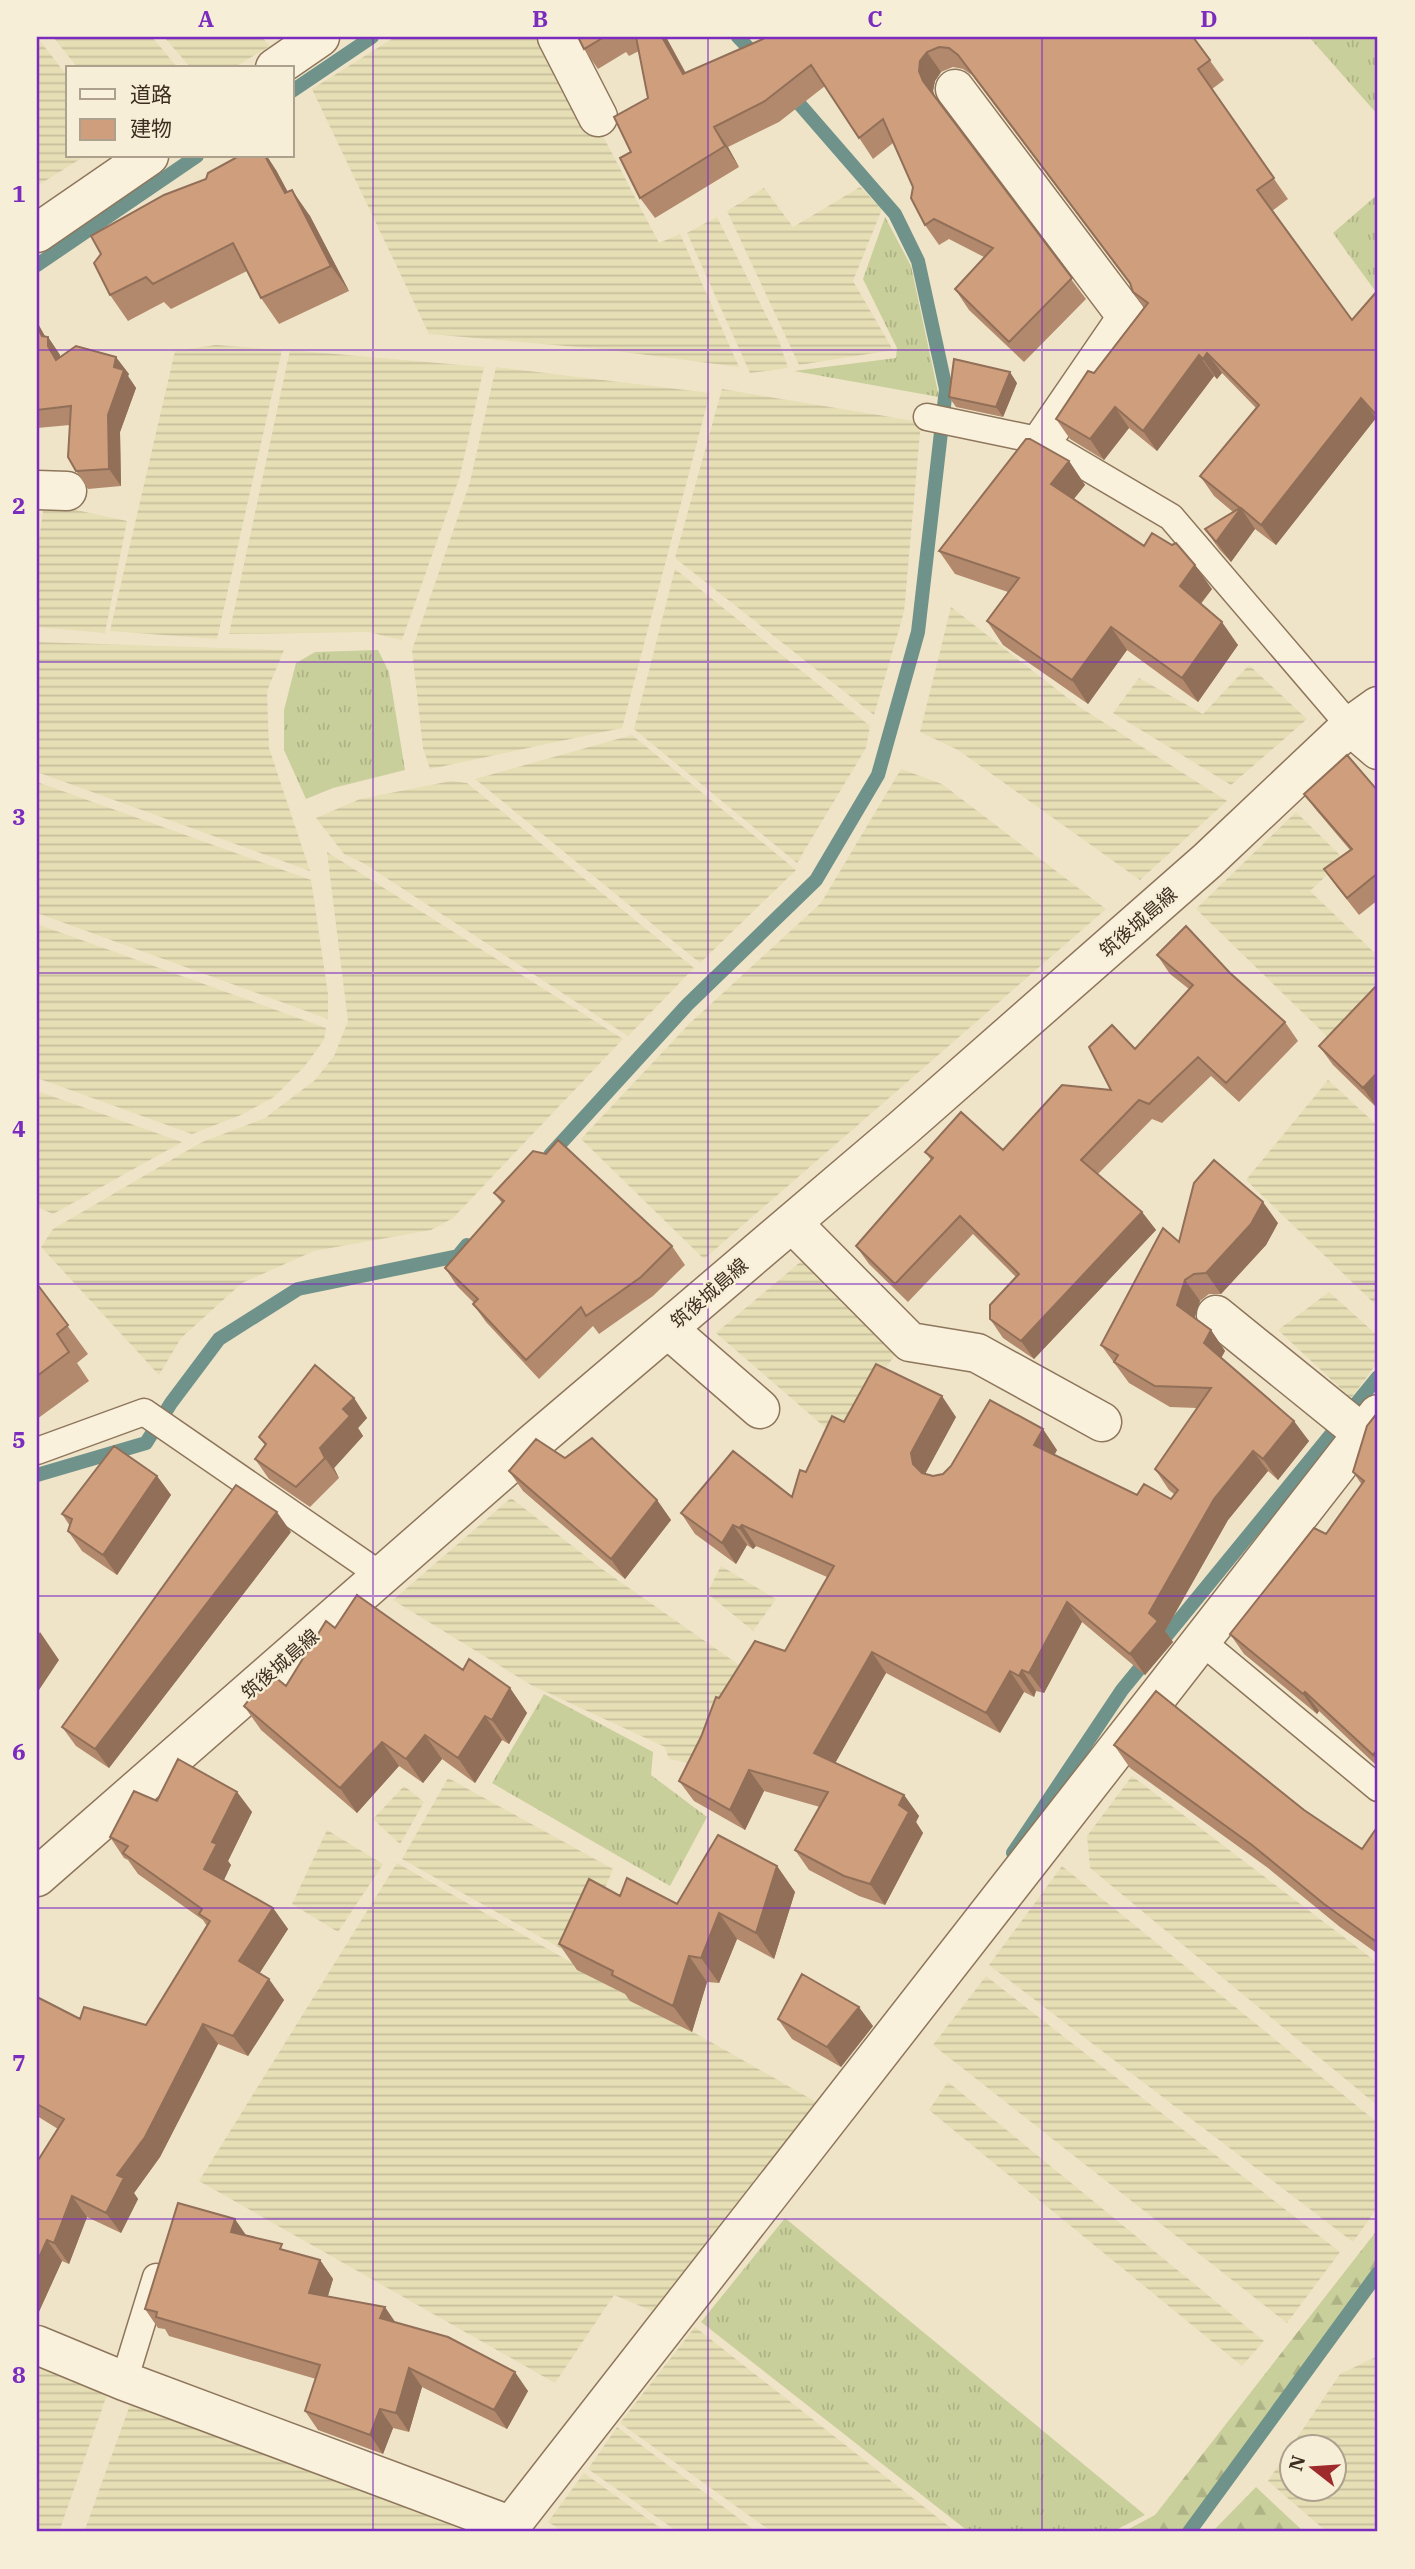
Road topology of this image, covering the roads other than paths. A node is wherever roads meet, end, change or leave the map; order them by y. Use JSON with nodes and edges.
{"nodes":[{"id":1,"x":320,"y":37,"type":"edge"},
{"id":2,"x":558,"y":37,"type":"edge"},
{"id":3,"x":278,"y":66,"type":"edge"},
{"id":4,"x":955,"y":89,"type":"dead end"},
{"id":5,"x":598,"y":117,"type":"dead end"},
{"id":6,"x":146,"y":158,"type":"edge"},
{"id":7,"x":37,"y":233,"type":"edge"},
{"id":8,"x":927,"y":417,"type":"dead end"},
{"id":9,"x":1042,"y":441,"type":"junction"},
{"id":10,"x":1364,"y":716,"type":"edge"},
{"id":11,"x":1378,"y":750,"type":"edge"},
{"id":12,"x":792,"y":1223,"type":"junction"},
{"id":13,"x":1216,"y":1315,"type":"dead end"},
{"id":14,"x":668,"y":1329,"type":"junction"},
{"id":15,"x":1009,"y":1371,"type":"junction"},
{"id":16,"x":988,"y":1405,"type":"edge"},
{"id":17,"x":760,"y":1409,"type":"dead end"},
{"id":18,"x":1102,"y":1422,"type":"dead end"},
{"id":19,"x":1370,"y":1424,"type":"edge"},
{"id":20,"x":37,"y":1451,"type":"edge"},
{"id":21,"x":382,"y":1576,"type":"junction"},
{"id":22,"x":1201,"y":1641,"type":"junction"},
{"id":23,"x":1378,"y":1788,"type":"edge"},
{"id":24,"x":37,"y":1877,"type":"edge"},
{"id":25,"x":162,"y":2259,"type":"edge"},
{"id":26,"x":37,"y":2345,"type":"edge"},
{"id":27,"x":124,"y":2381,"type":"junction"},
{"id":28,"x":509,"y":2529,"type":"edge"}],
"edges":[{"from":1,"to":3,"type":"street"},
{"from":2,"to":5,"type":"street"},
{"from":4,"to":9,"type":"street"},
{"from":6,"to":7,"type":"street"},
{"from":8,"to":9,"type":"lane"},
{"from":9,"to":10,"type":"lane"},
{"from":10,"to":11,"type":"street"},
{"from":10,"to":12,"type":"street","name":"筑後城島線"},
{"from":12,"to":14,"type":"street","name":"筑後城島線"},
{"from":12,"to":15,"type":"street"},
{"from":13,"to":19,"type":"street"},
{"from":14,"to":17,"type":"street"},
{"from":14,"to":21,"type":"street","name":"筑後城島線"},
{"from":15,"to":16,"type":"street"},
{"from":15,"to":18,"type":"street"},
{"from":19,"to":22,"type":"street"},
{"from":20,"to":21,"type":"lane"},
{"from":21,"to":24,"type":"street","name":"筑後城島線"},
{"from":22,"to":23,"type":"lane"},
{"from":22,"to":28,"type":"street"},
{"from":25,"to":27,"type":"lane"},
{"from":26,"to":27,"type":"street"},
{"from":27,"to":28,"type":"street"}]}
